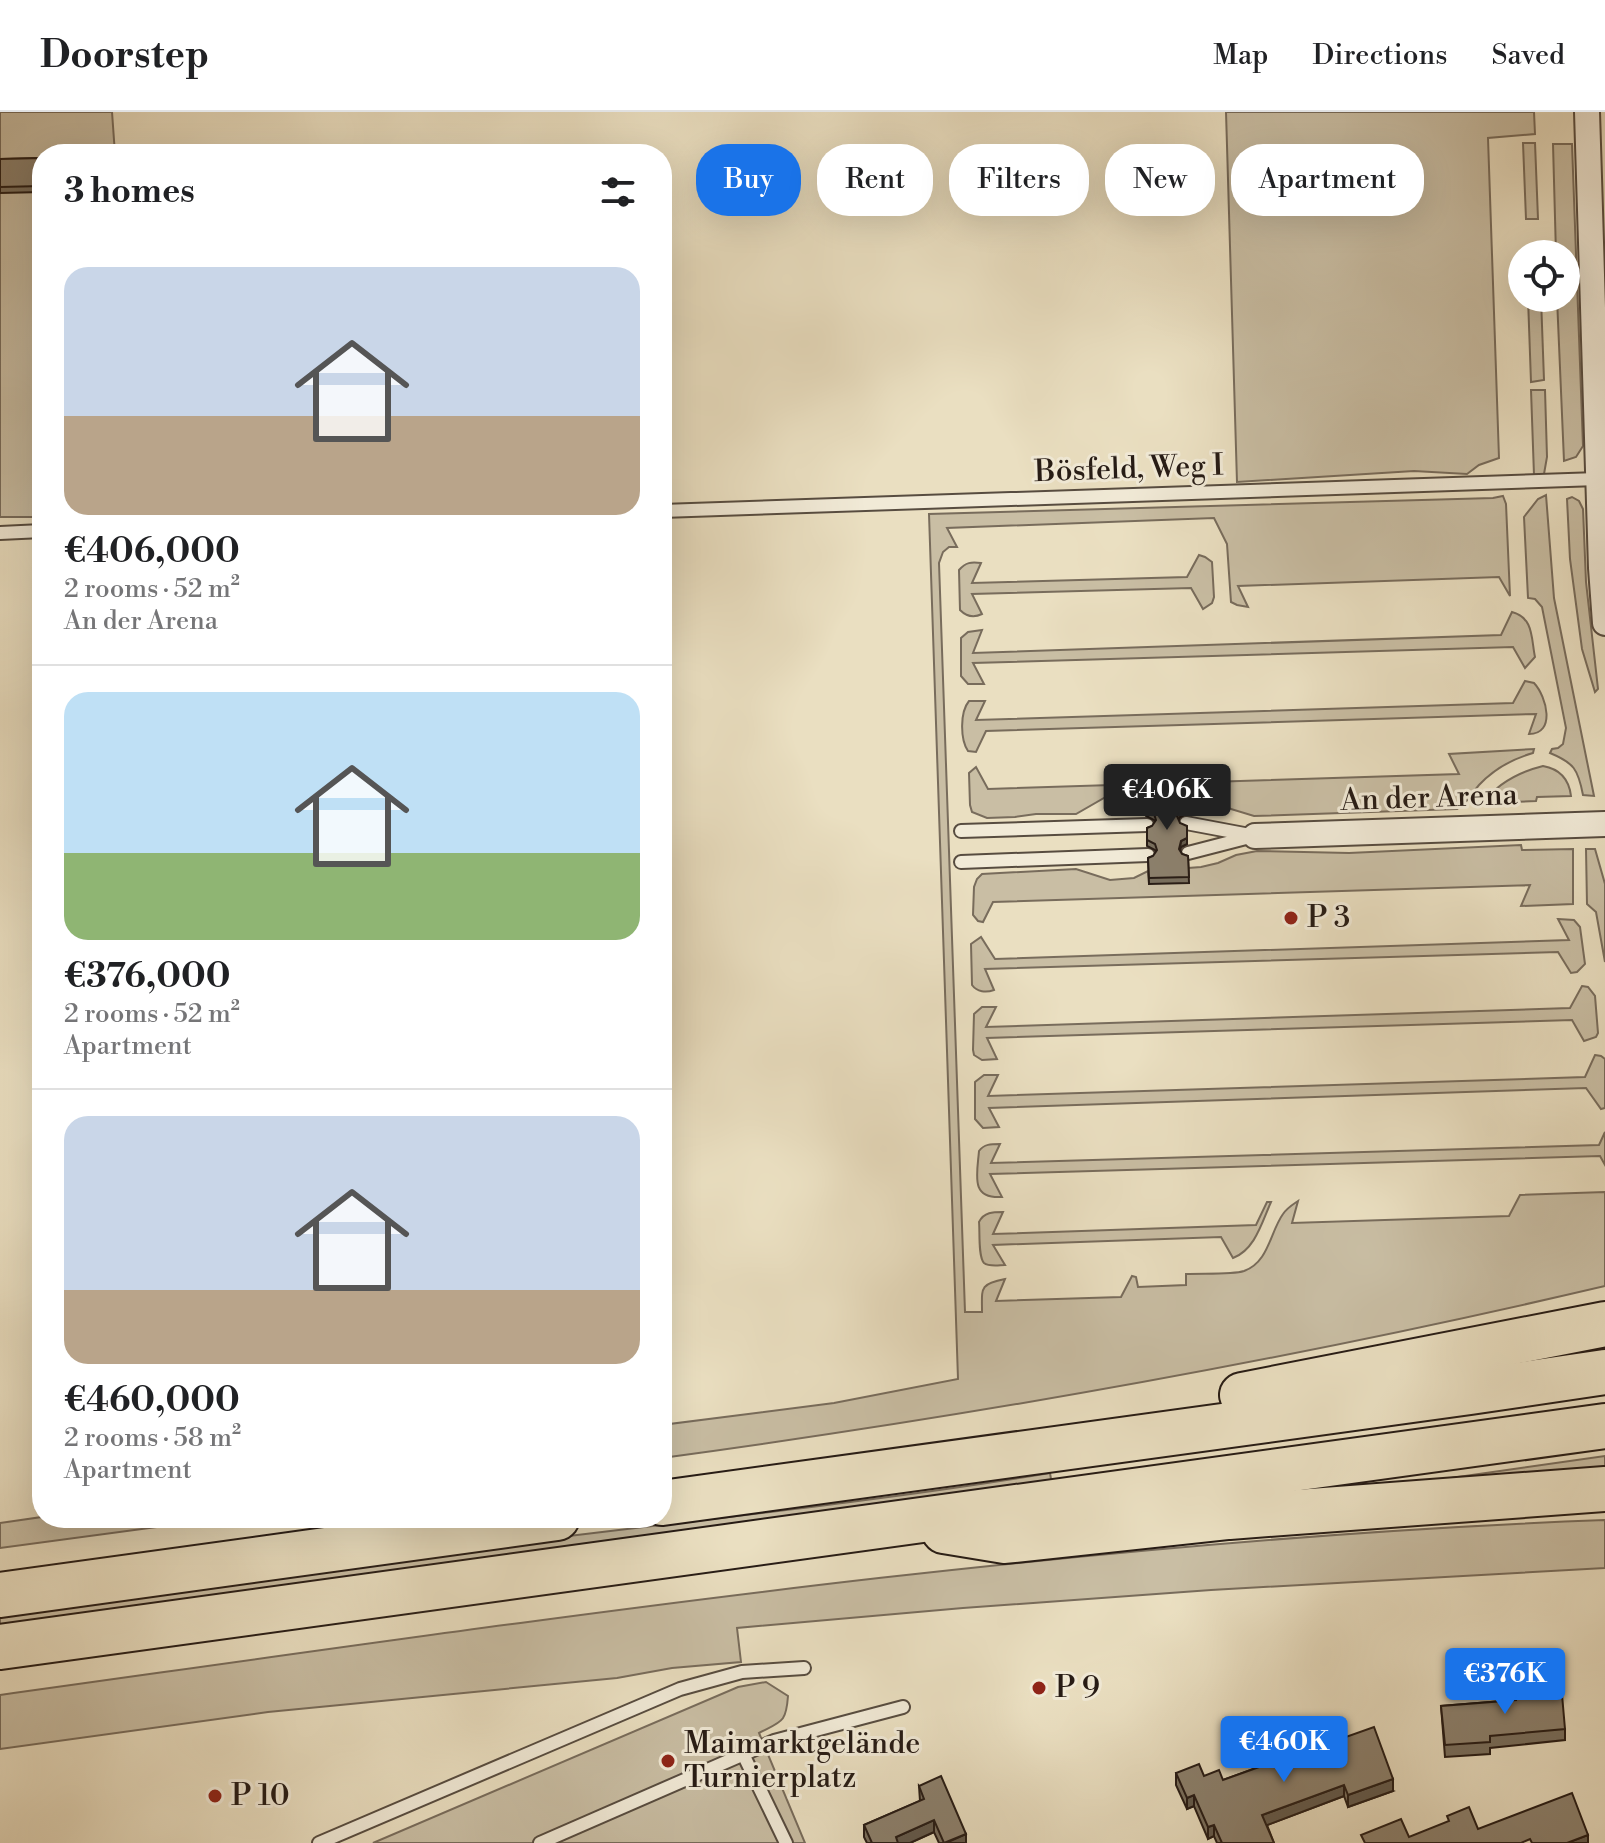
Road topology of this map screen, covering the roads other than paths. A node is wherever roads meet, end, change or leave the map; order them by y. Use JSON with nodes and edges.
{"nodes":[{"id":1,"x":1587,"y":112,"type":"edge"},
{"id":2,"x":1598,"y":479,"type":"junction"},
{"id":3,"x":672,"y":511,"type":"edge"},
{"id":4,"x":32,"y":531,"type":"edge"},
{"id":5,"x":0,"y":533,"type":"edge"},
{"id":6,"x":1605,"y":623,"type":"edge"},
{"id":7,"x":1186,"y":823,"type":"edge"},
{"id":8,"x":1605,"y":824,"type":"edge"},
{"id":9,"x":1147,"y":825,"type":"edge"},
{"id":10,"x":961,"y":831,"type":"dead end"},
{"id":11,"x":1255,"y":836,"type":"junction"},
{"id":12,"x":1188,"y":853,"type":"edge"},
{"id":13,"x":1148,"y":855,"type":"edge"},
{"id":14,"x":961,"y":862,"type":"dead end"},
{"id":15,"x":1605,"y":1307,"type":"edge"},
{"id":16,"x":1605,"y":1324,"type":"edge"},
{"id":17,"x":1468,"y":1351,"type":"junction"},
{"id":18,"x":1605,"y":1372,"type":"edge"},
{"id":19,"x":1605,"y":1426,"type":"edge"},
{"id":20,"x":1064,"y":1448,"type":"junction"},
{"id":21,"x":1605,"y":1489,"type":"edge"},
{"id":22,"x":672,"y":1502,"type":"edge"},
{"id":23,"x":898,"y":1524,"type":"junction"},
{"id":24,"x":485,"y":1528,"type":"edge"},
{"id":25,"x":0,"y":1595,"type":"edge"},
{"id":26,"x":0,"y":1647,"type":"edge"},
{"id":27,"x":804,"y":1668,"type":"dead end"},
{"id":28,"x":903,"y":1707,"type":"dead end"},
{"id":29,"x":743,"y":1754,"type":"junction"},
{"id":30,"x":319,"y":1843,"type":"edge"},
{"id":31,"x":540,"y":1843,"type":"edge"},
{"id":32,"x":786,"y":1843,"type":"edge"}],
"edges":[{"from":1,"to":2,"type":"street"},
{"from":2,"to":3,"type":"lane","name":"Bösfeld, Weg I"},
{"from":2,"to":6,"type":"street"},
{"from":4,"to":5,"type":"lane"},
{"from":7,"to":11,"type":"lane","name":"An der Arena"},
{"from":8,"to":11,"type":"street","name":"An der Arena"},
{"from":9,"to":10,"type":"lane"},
{"from":11,"to":12,"type":"lane","name":"An der Arena"},
{"from":13,"to":14,"type":"lane"},
{"from":15,"to":17,"type":"highway"},
{"from":16,"to":17,"type":"highway"},
{"from":17,"to":20,"type":"highway"},
{"from":18,"to":20,"type":"highway"},
{"from":19,"to":23,"type":"highway"},
{"from":20,"to":22,"type":"highway"},
{"from":21,"to":23,"type":"highway"},
{"from":23,"to":26,"type":"highway"},
{"from":24,"to":25,"type":"highway"},
{"from":27,"to":30,"type":"lane"},
{"from":28,"to":29,"type":"lane"},
{"from":29,"to":31,"type":"lane"},
{"from":29,"to":32,"type":"lane"}]}
